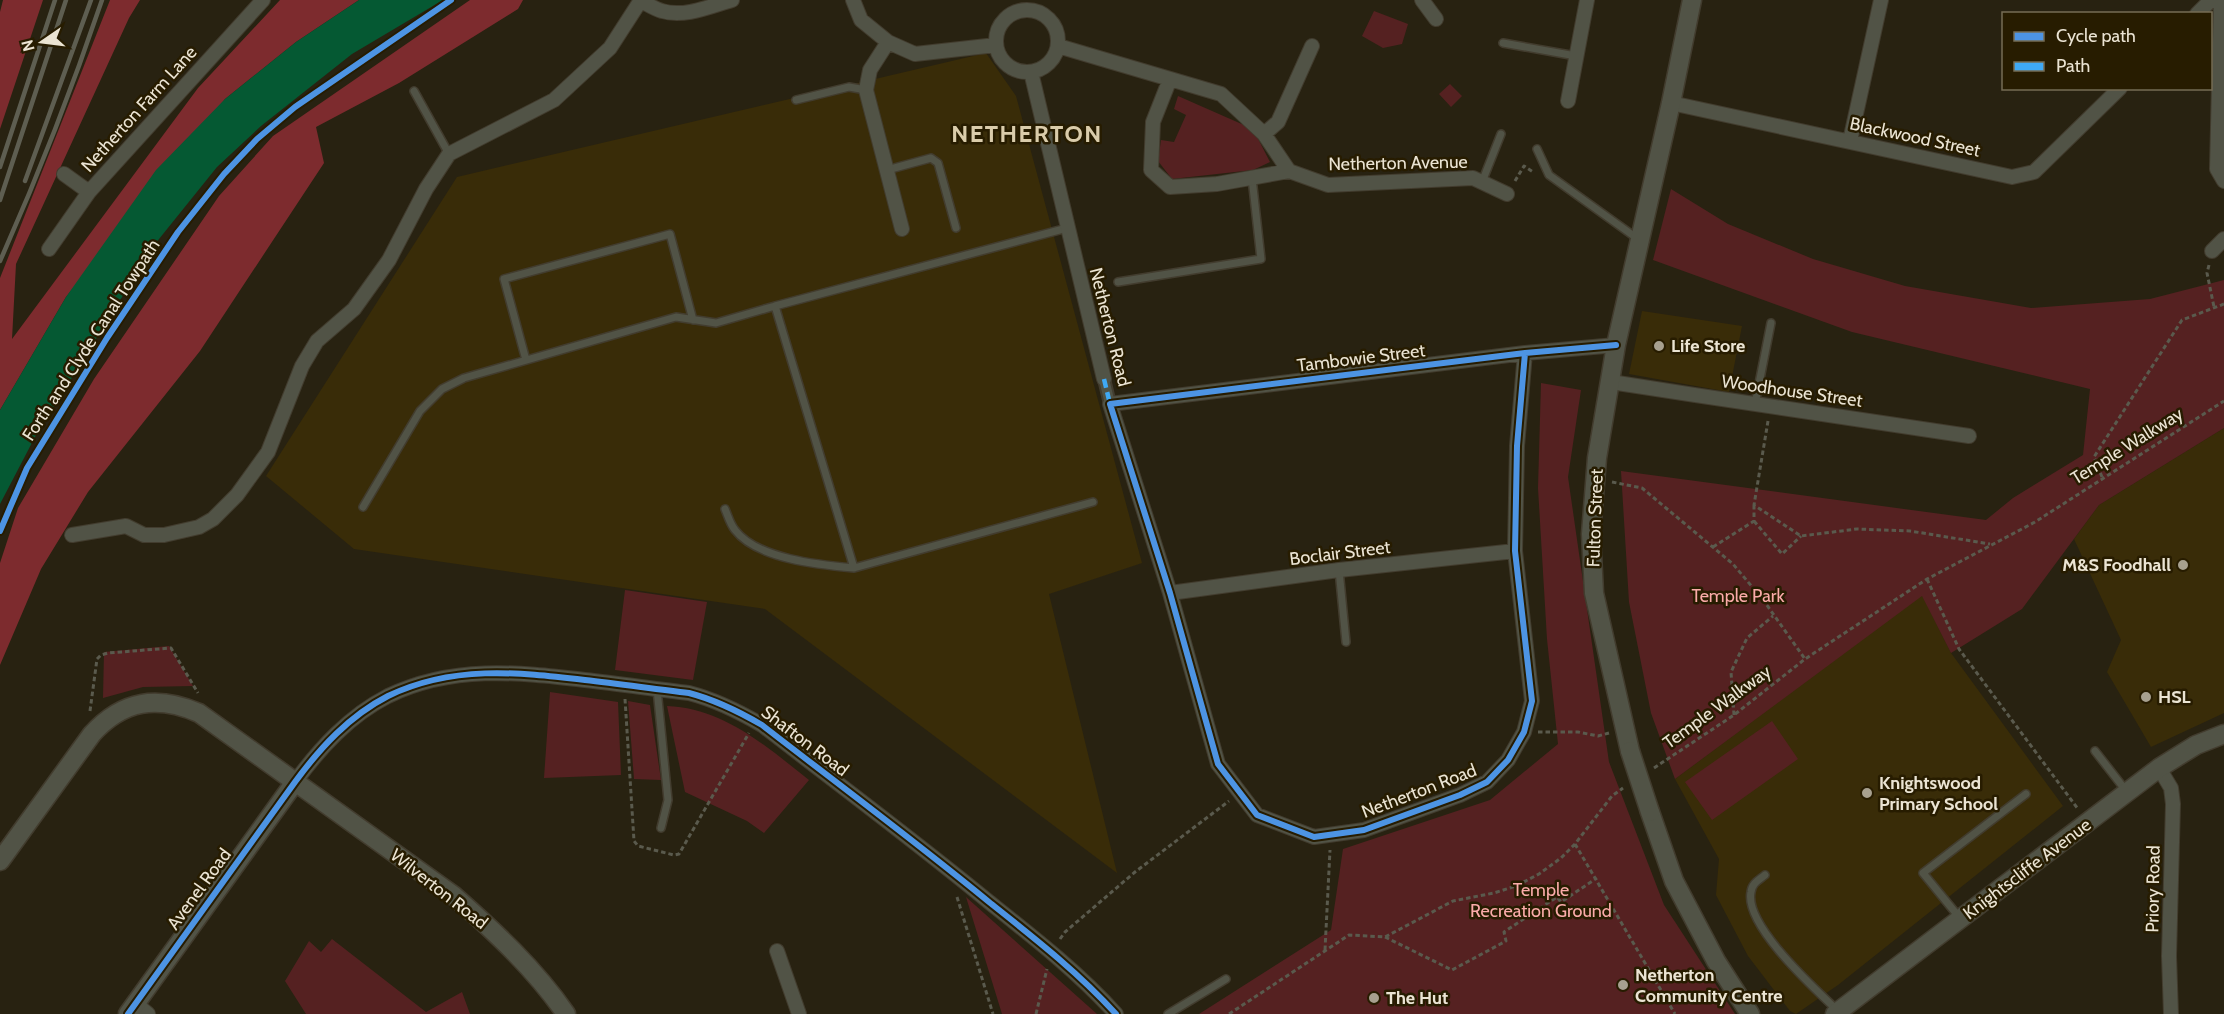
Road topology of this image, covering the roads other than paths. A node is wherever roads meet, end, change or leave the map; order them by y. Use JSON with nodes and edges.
{"nodes":[{"id":1,"x":263,"y":0,"type":"edge"},
{"id":2,"x":641,"y":0,"type":"edge"},
{"id":3,"x":732,"y":0,"type":"edge"},
{"id":4,"x":853,"y":0,"type":"edge"},
{"id":5,"x":1422,"y":0,"type":"edge"},
{"id":6,"x":1587,"y":0,"type":"edge"},
{"id":7,"x":1692,"y":0,"type":"edge"},
{"id":8,"x":1881,"y":0,"type":"edge"},
{"id":9,"x":2211,"y":0,"type":"edge"},
{"id":10,"x":2220,"y":0,"type":"edge"},
{"id":11,"x":708,"y":3,"type":"edge"},
{"id":12,"x":1032,"y":5,"type":"edge"},
{"id":13,"x":2199,"y":12,"type":"edge"},
{"id":14,"x":1436,"y":19,"type":"dead end"},
{"id":15,"x":888,"y":42,"type":"junction"},
{"id":16,"x":1503,"y":43,"type":"dead end"},
{"id":17,"x":996,"y":45,"type":"junction"},
{"id":18,"x":1058,"y":46,"type":"junction"},
{"id":19,"x":1312,"y":46,"type":"dead end"},
{"id":20,"x":1576,"y":56,"type":"junction"},
{"id":21,"x":1031,"y":72,"type":"junction"},
{"id":22,"x":1170,"y":79,"type":"junction"},
{"id":23,"x":866,"y":90,"type":"junction"},
{"id":24,"x":2118,"y":90,"type":"edge"},
{"id":25,"x":414,"y":91,"type":"dead end"},
{"id":26,"x":796,"y":100,"type":"dead end"},
{"id":27,"x":1568,"y":101,"type":"dead end"},
{"id":28,"x":1671,"y":103,"type":"junction"},
{"id":29,"x":1263,"y":134,"type":"junction"},
{"id":30,"x":1501,"y":134,"type":"dead end"},
{"id":31,"x":1850,"y":141,"type":"junction"},
{"id":32,"x":1537,"y":149,"type":"dead end"},
{"id":33,"x":449,"y":154,"type":"junction"},
{"id":34,"x":887,"y":170,"type":"junction"},
{"id":35,"x":1289,"y":171,"type":"junction"},
{"id":36,"x":64,"y":174,"type":"dead end"},
{"id":37,"x":1252,"y":178,"type":"junction"},
{"id":38,"x":2224,"y":181,"type":"edge"},
{"id":39,"x":1482,"y":182,"type":"junction"},
{"id":40,"x":89,"y":192,"type":"junction"},
{"id":41,"x":1507,"y":194,"type":"dead end"},
{"id":42,"x":956,"y":228,"type":"dead end"},
{"id":43,"x":1067,"y":228,"type":"junction"},
{"id":44,"x":902,"y":230,"type":"dead end"},
{"id":45,"x":2224,"y":239,"type":"edge"},
{"id":46,"x":1640,"y":240,"type":"junction"},
{"id":47,"x":50,"y":249,"type":"dead end"},
{"id":48,"x":2212,"y":251,"type":"road end"},
{"id":49,"x":1118,"y":282,"type":"dead end"},
{"id":50,"x":775,"y":306,"type":"junction"},
{"id":51,"x":693,"y":320,"type":"junction"},
{"id":52,"x":1771,"y":323,"type":"dead end"},
{"id":53,"x":1616,"y":345,"type":"junction"},
{"id":54,"x":1525,"y":353,"type":"junction"},
{"id":55,"x":526,"y":360,"type":"junction"},
{"id":56,"x":1104,"y":379,"type":"joint"},
{"id":57,"x":1611,"y":382,"type":"junction"},
{"id":58,"x":1110,"y":404,"type":"junction"},
{"id":59,"x":1755,"y":404,"type":"junction"},
{"id":60,"x":1969,"y":436,"type":"dead end"},
{"id":61,"x":1093,"y":502,"type":"dead end"},
{"id":62,"x":363,"y":507,"type":"dead end"},
{"id":63,"x":725,"y":509,"type":"dead end"},
{"id":64,"x":72,"y":535,"type":"dead end"},
{"id":65,"x":1515,"y":551,"type":"junction"},
{"id":66,"x":854,"y":568,"type":"junction"},
{"id":67,"x":1339,"y":570,"type":"junction"},
{"id":68,"x":1170,"y":593,"type":"junction"},
{"id":69,"x":1346,"y":642,"type":"dead end"},
{"id":70,"x":657,"y":689,"type":"junction"},
{"id":71,"x":2224,"y":734,"type":"edge"},
{"id":72,"x":2095,"y":751,"type":"dead end"},
{"id":73,"x":2159,"y":768,"type":"junction"},
{"id":74,"x":295,"y":782,"type":"junction"},
{"id":75,"x":2128,"y":792,"type":"junction"},
{"id":76,"x":2026,"y":794,"type":"dead end"},
{"id":77,"x":661,"y":828,"type":"dead end"},
{"id":78,"x":0,"y":861,"type":"edge"},
{"id":79,"x":1765,"y":875,"type":"dead end"},
{"id":80,"x":1961,"y":919,"type":"junction"},
{"id":81,"x":777,"y":951,"type":"dead end"},
{"id":82,"x":1226,"y":979,"type":"dead end"},
{"id":83,"x":137,"y":1011,"type":"edge"},
{"id":84,"x":2169,"y":1012,"type":"edge"},
{"id":85,"x":1837,"y":1013,"type":"edge"},
{"id":86,"x":566,"y":1014,"type":"edge"},
{"id":87,"x":799,"y":1014,"type":"edge"},
{"id":88,"x":1116,"y":1014,"type":"edge"},
{"id":89,"x":1168,"y":1014,"type":"edge"},
{"id":90,"x":1750,"y":1014,"type":"edge"}],
"edges":[{"from":1,"to":40,"type":"street","name":"Netherton Farm Lane"},
{"from":2,"to":11,"type":"street"},
{"from":2,"to":33,"type":"street"},
{"from":3,"to":11,"type":"street"},
{"from":4,"to":15,"type":"street"},
{"from":5,"to":14,"type":"street"},
{"from":6,"to":20,"type":"street"},
{"from":7,"to":28,"type":"street","name":"Fulton Street"},
{"from":8,"to":31,"type":"street"},
{"from":9,"to":13,"type":"street"},
{"from":10,"to":38,"type":"street"},
{"from":12,"to":17,"type":"street"},
{"from":12,"to":18,"type":"street"},
{"from":15,"to":17,"type":"street"},
{"from":15,"to":23,"type":"street"},
{"from":16,"to":20,"type":"lane"},
{"from":17,"to":21,"type":"street"},
{"from":18,"to":21,"type":"street"},
{"from":18,"to":22,"type":"street"},
{"from":19,"to":29,"type":"street"},
{"from":20,"to":27,"type":"street"},
{"from":21,"to":43,"type":"street","name":"Netherton Road"},
{"from":22,"to":29,"type":"street"},
{"from":22,"to":37,"type":"street"},
{"from":23,"to":26,"type":"lane"},
{"from":23,"to":34,"type":"street"},
{"from":24,"to":31,"type":"street","name":"Blackwood Street"},
{"from":25,"to":33,"type":"lane"},
{"from":28,"to":31,"type":"street","name":"Blackwood Street"},
{"from":28,"to":46,"type":"street","name":"Fulton Street"},
{"from":29,"to":35,"type":"street"},
{"from":30,"to":39,"type":"lane"},
{"from":32,"to":46,"type":"lane"},
{"from":33,"to":64,"type":"street"},
{"from":34,"to":42,"type":"lane"},
{"from":34,"to":44,"type":"street"},
{"from":35,"to":37,"type":"street"},
{"from":35,"to":39,"type":"street","name":"Netherton Avenue"},
{"from":36,"to":40,"type":"street"},
{"from":37,"to":49,"type":"lane"},
{"from":39,"to":41,"type":"street","name":"Netherton Avenue"},
{"from":40,"to":47,"type":"street","name":"Netherton Farm Lane"},
{"from":43,"to":50,"type":"lane"},
{"from":43,"to":56,"type":"street","name":"Netherton Road"},
{"from":45,"to":48,"type":"street"},
{"from":46,"to":53,"type":"street","name":"Fulton Street"},
{"from":50,"to":51,"type":"lane"},
{"from":50,"to":66,"type":"lane"},
{"from":51,"to":55,"type":"lane"},
{"from":51,"to":55,"type":"lane"},
{"from":52,"to":59,"type":"lane"},
{"from":53,"to":54,"type":"street","name":"Tambowie Street"},
{"from":53,"to":57,"type":"street","name":"Fulton Street"},
{"from":54,"to":58,"type":"street","name":"Tambowie Street"},
{"from":54,"to":65,"type":"street","name":"Netherton Road"},
{"from":55,"to":62,"type":"lane"},
{"from":56,"to":58,"type":"street","name":"Netherton Road"},
{"from":57,"to":59,"type":"street","name":"Woodhouse Street"},
{"from":57,"to":90,"type":"street","name":"Fulton Street","bridge":true},
{"from":58,"to":68,"type":"street","name":"Netherton Road"},
{"from":59,"to":60,"type":"street","name":"Woodhouse Street"},
{"from":61,"to":66,"type":"lane"},
{"from":63,"to":66,"type":"lane"},
{"from":65,"to":67,"type":"street","name":"Boclair Street"},
{"from":65,"to":68,"type":"street","name":"Netherton Road"},
{"from":67,"to":68,"type":"street","name":"Boclair Street"},
{"from":67,"to":69,"type":"lane"},
{"from":70,"to":74,"type":"street","name":"Shafton Road"},
{"from":70,"to":77,"type":"lane"},
{"from":70,"to":88,"type":"street","name":"Shafton Road"},
{"from":71,"to":73,"type":"street","name":"Knightscliffe Avenue"},
{"from":72,"to":75,"type":"lane"},
{"from":73,"to":75,"type":"street","name":"Knightscliffe Avenue"},
{"from":73,"to":84,"type":"street","name":"Priory Road"},
{"from":74,"to":78,"type":"street","name":"Wilverton Road"},
{"from":74,"to":83,"type":"street","name":"Avenel Road"},
{"from":74,"to":86,"type":"street","name":"Wilverton Road"},
{"from":75,"to":80,"type":"street","name":"Knightscliffe Avenue"},
{"from":76,"to":80,"type":"lane"},
{"from":79,"to":85,"type":"lane"},
{"from":80,"to":85,"type":"street","name":"Knightscliffe Avenue"},
{"from":81,"to":87,"type":"street"},
{"from":82,"to":89,"type":"lane"}]}
